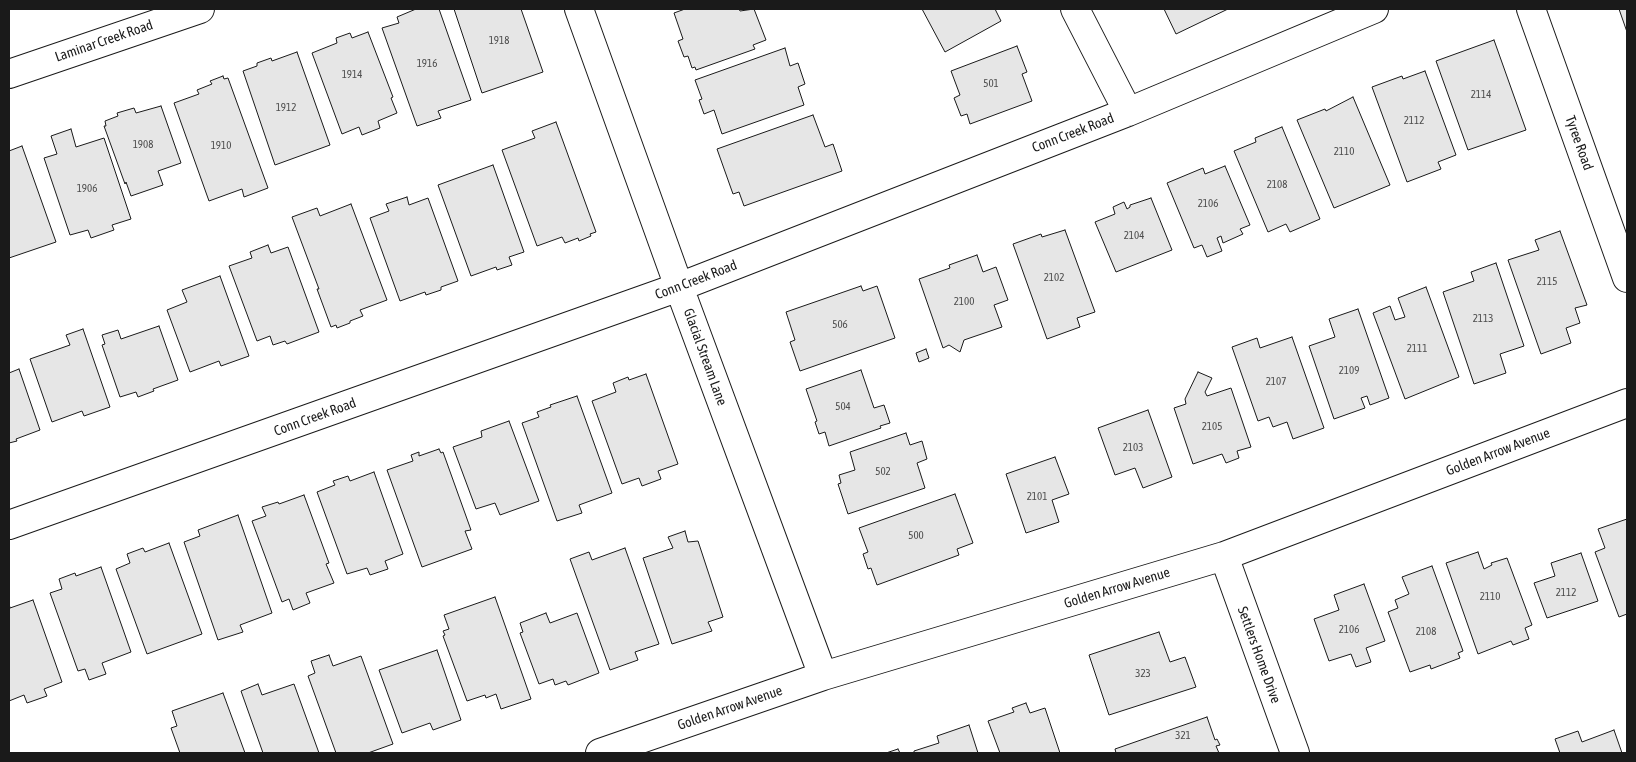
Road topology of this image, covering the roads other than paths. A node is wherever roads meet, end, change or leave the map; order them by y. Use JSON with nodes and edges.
{"nodes":[{"id":1,"x":200,"y":9,"type":"edge"},
{"id":2,"x":579,"y":9,"type":"edge"},
{"id":3,"x":1075,"y":9,"type":"edge"},
{"id":4,"x":1374,"y":9,"type":"edge"},
{"id":5,"x":1531,"y":9,"type":"edge"},
{"id":6,"x":9,"y":74,"type":"edge"},
{"id":7,"x":1128,"y":112,"type":"junction"},
{"id":8,"x":1627,"y":278,"type":"edge"},
{"id":9,"x":679,"y":287,"type":"junction"},
{"id":10,"x":1627,"y":403,"type":"edge"},
{"id":11,"x":9,"y":525,"type":"edge"},
{"id":12,"x":1224,"y":556,"type":"junction"},
{"id":13,"x":823,"y":676,"type":"junction"},
{"id":14,"x":600,"y":753,"type":"edge"},
{"id":15,"x":1295,"y":753,"type":"edge"}],
"edges":[{"from":1,"to":6,"type":"street","name":"Laminar Creek Road"},
{"from":2,"to":9,"type":"street","name":"Glacial Stream Lane"},
{"from":3,"to":7,"type":"street"},
{"from":4,"to":7,"type":"street","name":"Conn Creek Road"},
{"from":5,"to":8,"type":"street","name":"Tyree Road"},
{"from":7,"to":9,"type":"street","name":"Conn Creek Road"},
{"from":9,"to":11,"type":"street","name":"Conn Creek Road"},
{"from":9,"to":13,"type":"street","name":"Glacial Stream Lane"},
{"from":10,"to":12,"type":"street","name":"Golden Arrow Avenue"},
{"from":12,"to":13,"type":"street","name":"Golden Arrow Avenue"},
{"from":12,"to":15,"type":"street","name":"Settlers Home Drive"},
{"from":13,"to":14,"type":"street","name":"Golden Arrow Avenue"}]}
